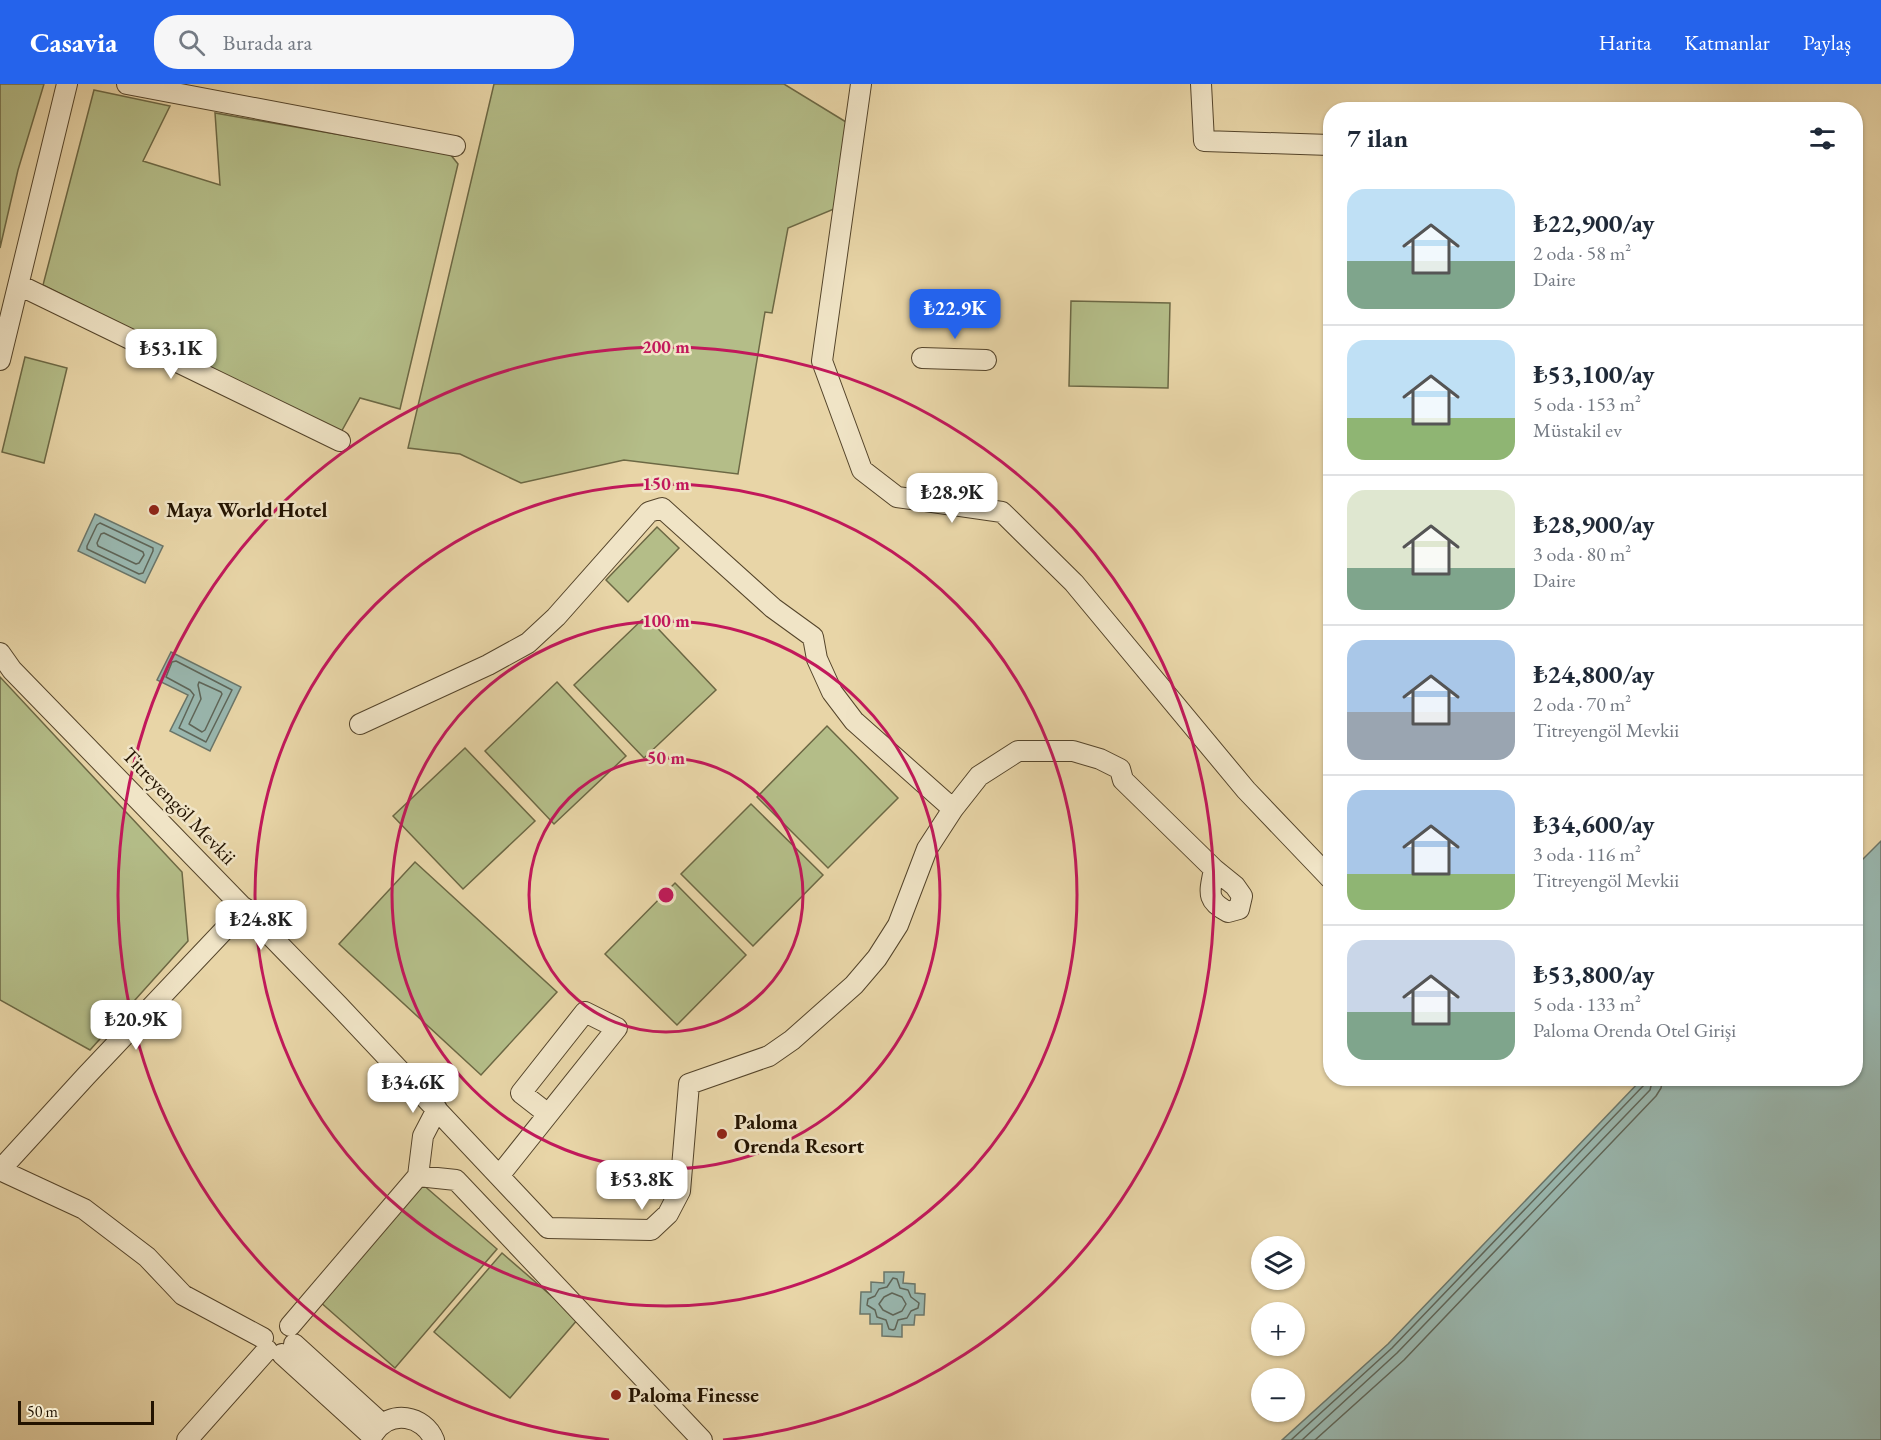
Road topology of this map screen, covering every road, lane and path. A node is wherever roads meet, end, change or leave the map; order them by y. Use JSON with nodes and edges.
{"nodes":[{"id":1,"x":66,"y":84,"type":"edge"},
{"id":2,"x":128,"y":84,"type":"edge"},
{"id":3,"x":861,"y":84,"type":"edge"},
{"id":4,"x":1201,"y":84,"type":"edge"},
{"id":5,"x":455,"y":146,"type":"dead end"},
{"id":6,"x":1323,"y":146,"type":"edge"},
{"id":7,"x":19,"y":285,"type":"junction"},
{"id":8,"x":922,"y":358,"type":"dead end"},
{"id":9,"x":0,"y":360,"type":"edge"},
{"id":10,"x":986,"y":360,"type":"dead end"},
{"id":11,"x":340,"y":441,"type":"dead end"},
{"id":12,"x":0,"y":653,"type":"edge"},
{"id":13,"x":360,"y":724,"type":"dead end"},
{"id":14,"x":953,"y":808,"type":"junction"},
{"id":15,"x":1214,"y":869,"type":"dead end"},
{"id":16,"x":1323,"y":871,"type":"edge"},
{"id":17,"x":245,"y":908,"type":"junction"},
{"id":18,"x":437,"y":1109,"type":"junction"},
{"id":19,"x":548,"y":1114,"type":"junction"},
{"id":20,"x":0,"y":1170,"type":"edge"},
{"id":21,"x":418,"y":1176,"type":"junction"},
{"id":22,"x":499,"y":1176,"type":"junction"},
{"id":23,"x":279,"y":1342,"type":"junction"},
{"id":24,"x":375,"y":1433,"type":"edge"},
{"id":25,"x":187,"y":1440,"type":"edge"},
{"id":26,"x":434,"y":1440,"type":"edge"},
{"id":27,"x":702,"y":1440,"type":"edge"}],
"edges":[{"from":1,"to":7,"type":"street"},
{"from":2,"to":5,"type":"street"},
{"from":3,"to":16,"type":"street"},
{"from":4,"to":6,"type":"street"},
{"from":7,"to":9,"type":"street"},
{"from":7,"to":11,"type":"street"},
{"from":8,"to":10,"type":"street"},
{"from":12,"to":17,"type":"street","name":"Titreyengöl Mevkii"},
{"from":13,"to":14,"type":"street"},
{"from":14,"to":15,"type":"street"},
{"from":14,"to":22,"type":"street","name":"Titreyengöl Mevkii"},
{"from":17,"to":18,"type":"street","name":"Titreyengöl Mevkii"},
{"from":17,"to":20,"type":"street"},
{"from":18,"to":21,"type":"street"},
{"from":18,"to":22,"type":"street","name":"Titreyengöl Mevkii"},
{"from":19,"to":19,"type":"street"},
{"from":19,"to":22,"type":"street"},
{"from":20,"to":23,"type":"street"},
{"from":21,"to":23,"type":"street"},
{"from":21,"to":27,"type":"street"},
{"from":23,"to":24,"type":"street"},
{"from":23,"to":25,"type":"street"},
{"from":24,"to":26,"type":"street"}]}
